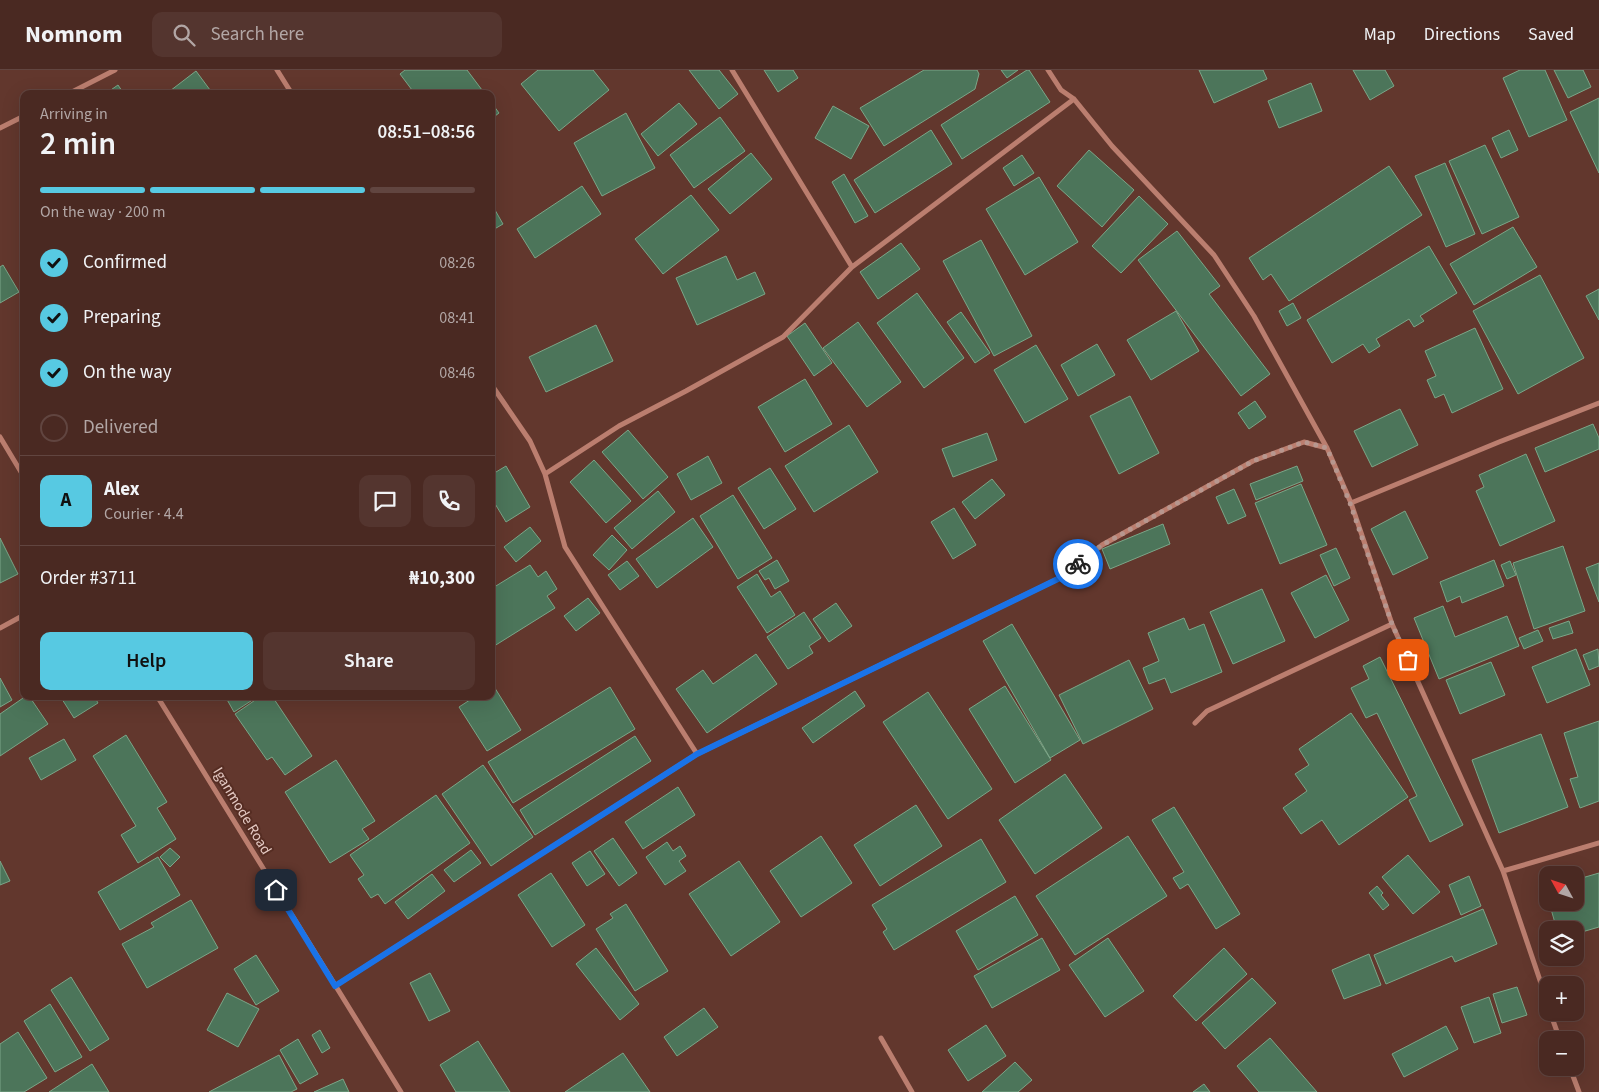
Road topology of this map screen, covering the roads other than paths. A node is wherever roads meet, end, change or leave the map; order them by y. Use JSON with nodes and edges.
{"nodes":[{"id":1,"x":115,"y":70,"type":"edge"},
{"id":2,"x":277,"y":70,"type":"edge"},
{"id":3,"x":732,"y":70,"type":"edge"},
{"id":4,"x":1048,"y":70,"type":"edge"},
{"id":5,"x":76,"y":90,"type":"edge"},
{"id":6,"x":290,"y":90,"type":"edge"},
{"id":7,"x":1074,"y":98,"type":"junction"},
{"id":8,"x":20,"y":118,"type":"edge"},
{"id":9,"x":0,"y":128,"type":"edge"},
{"id":10,"x":852,"y":267,"type":"junction"},
{"id":11,"x":495,"y":388,"type":"edge"},
{"id":12,"x":1599,"y":402,"type":"edge"},
{"id":13,"x":0,"y":437,"type":"edge"},
{"id":14,"x":1327,"y":448,"type":"junction"},
{"id":15,"x":20,"y":470,"type":"edge"},
{"id":16,"x":545,"y":474,"type":"junction"},
{"id":17,"x":1350,"y":503,"type":"junction"},
{"id":18,"x":20,"y":618,"type":"edge"},
{"id":19,"x":1392,"y":624,"type":"junction"},
{"id":20,"x":0,"y":628,"type":"edge"},
{"id":21,"x":159,"y":700,"type":"edge"},
{"id":22,"x":1195,"y":722,"type":"dead end"},
{"id":23,"x":697,"y":754,"type":"junction"},
{"id":24,"x":1599,"y":843,"type":"edge"},
{"id":25,"x":1503,"y":871,"type":"junction"},
{"id":26,"x":1539,"y":977,"type":"edge"},
{"id":27,"x":335,"y":986,"type":"junction"},
{"id":28,"x":881,"y":1038,"type":"dead end"},
{"id":29,"x":1573,"y":1076,"type":"edge"},
{"id":30,"x":401,"y":1092,"type":"edge"},
{"id":31,"x":912,"y":1092,"type":"edge"},
{"id":32,"x":1580,"y":1092,"type":"edge"}],
"edges":[{"from":1,"to":5,"type":"street"},
{"from":2,"to":6,"type":"street"},
{"from":3,"to":10,"type":"street"},
{"from":4,"to":7,"type":"street"},
{"from":7,"to":10,"type":"street"},
{"from":7,"to":14,"type":"street"},
{"from":8,"to":9,"type":"street"},
{"from":10,"to":16,"type":"street"},
{"from":11,"to":16,"type":"street"},
{"from":12,"to":17,"type":"street"},
{"from":13,"to":15,"type":"street"},
{"from":14,"to":17,"type":"street"},
{"from":14,"to":23,"type":"street"},
{"from":16,"to":23,"type":"street"},
{"from":17,"to":19,"type":"street"},
{"from":18,"to":20,"type":"street"},
{"from":19,"to":22,"type":"street"},
{"from":19,"to":25,"type":"street"},
{"from":21,"to":27,"type":"street","name":"Iganmode Road"},
{"from":23,"to":27,"type":"street"},
{"from":24,"to":25,"type":"street"},
{"from":25,"to":26,"type":"street"},
{"from":27,"to":30,"type":"street","name":"Iganmode Road"},
{"from":28,"to":31,"type":"street"},
{"from":29,"to":32,"type":"street"}]}
